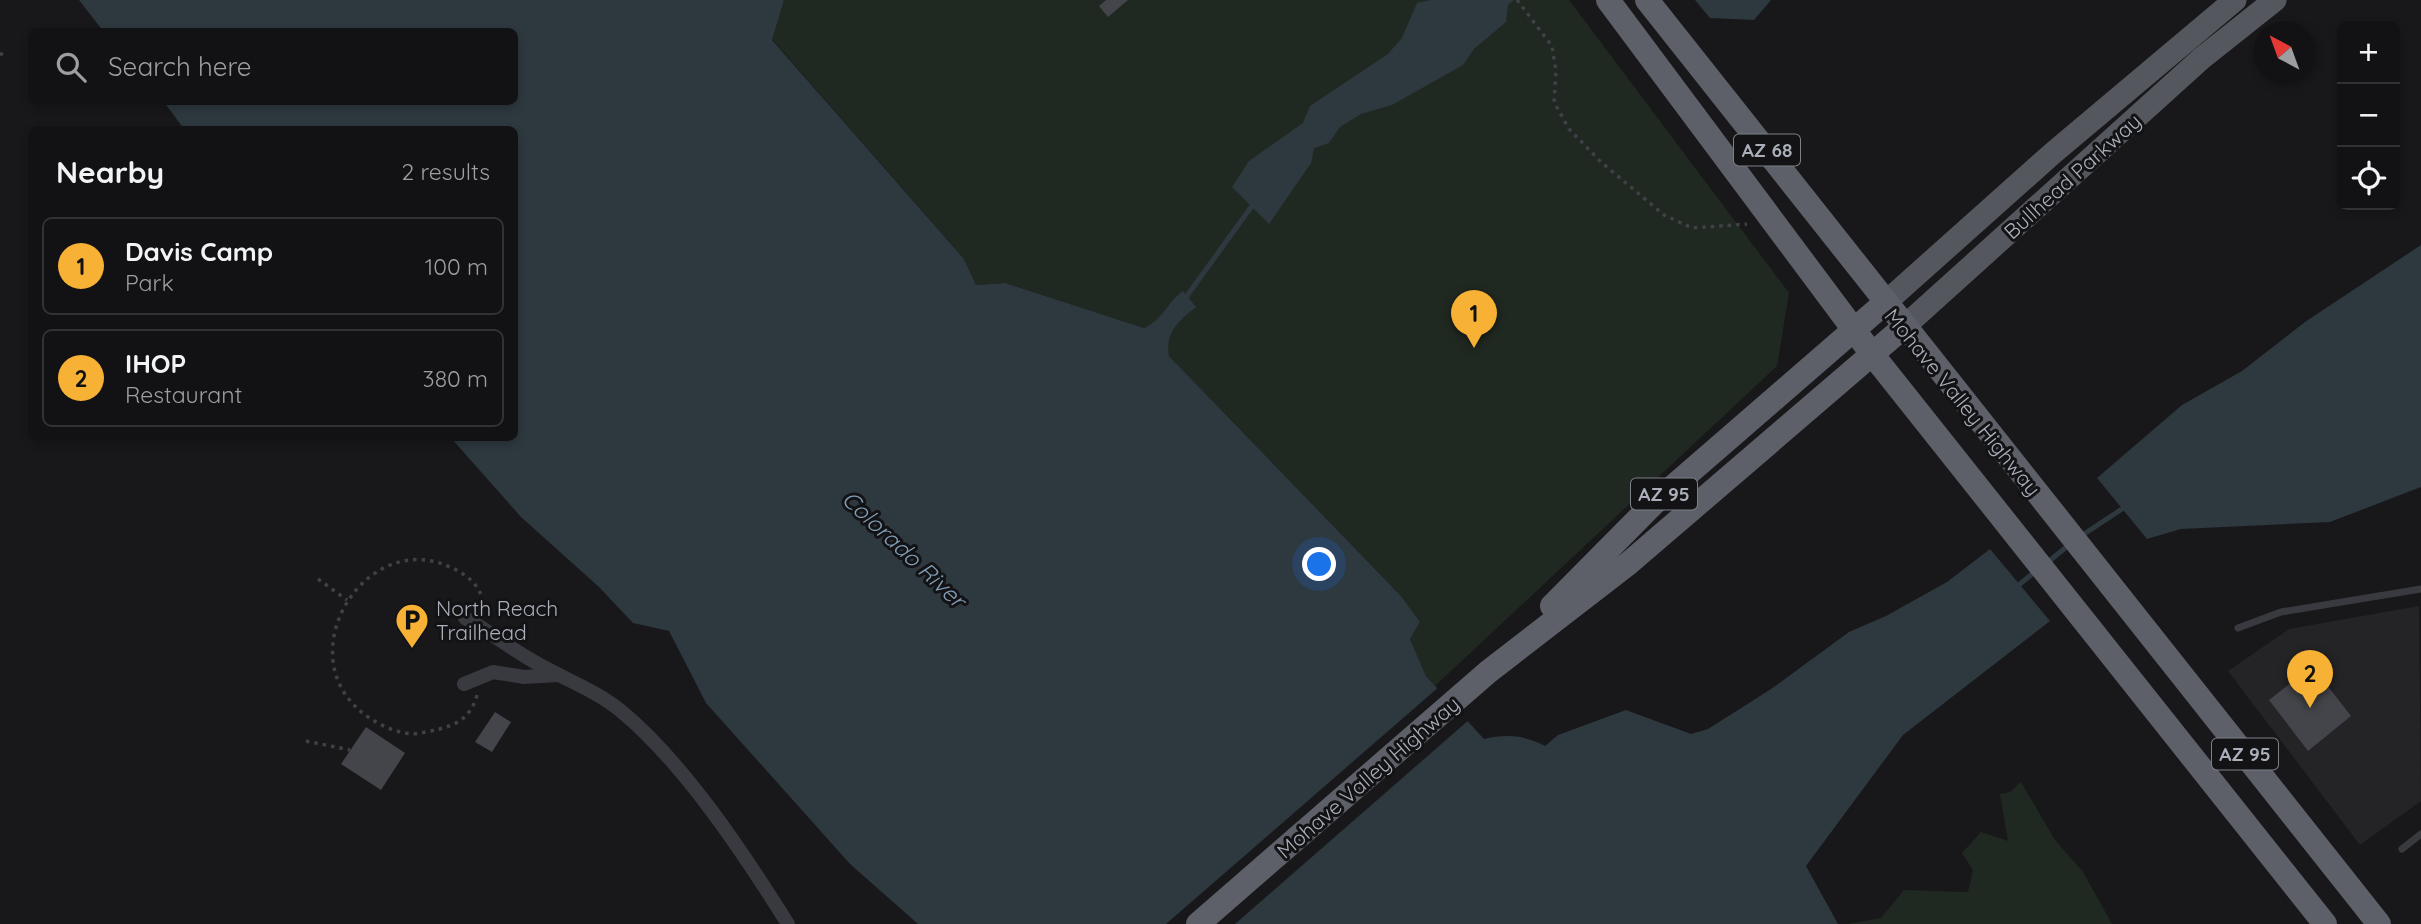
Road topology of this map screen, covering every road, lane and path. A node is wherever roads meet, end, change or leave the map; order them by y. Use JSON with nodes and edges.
{"nodes":[{"id":1,"x":1517,"y":0,"type":"edge"},
{"id":2,"x":1608,"y":0,"type":"edge"},
{"id":3,"x":1647,"y":0,"type":"edge"},
{"id":4,"x":2235,"y":0,"type":"edge"},
{"id":5,"x":2275,"y":0,"type":"edge"},
{"id":6,"x":0,"y":53,"type":"edge"},
{"id":7,"x":5,"y":57,"type":"dead end"},
{"id":8,"x":1747,"y":224,"type":"dead end"},
{"id":9,"x":1886,"y":302,"type":"junction"},
{"id":10,"x":1905,"y":326,"type":"junction"},
{"id":11,"x":1854,"y":331,"type":"junction"},
{"id":12,"x":1872,"y":354,"type":"junction"},
{"id":13,"x":318,"y":579,"type":"dead end"},
{"id":14,"x":2421,"y":589,"type":"edge"},
{"id":15,"x":347,"y":600,"type":"junction"},
{"id":16,"x":466,"y":618,"type":"dead end"},
{"id":17,"x":2238,"y":628,"type":"dead end"},
{"id":18,"x":488,"y":630,"type":"junction"},
{"id":19,"x":1488,"y":672,"type":"junction"},
{"id":20,"x":485,"y":673,"type":"junction"},
{"id":21,"x":559,"y":675,"type":"junction"},
{"id":22,"x":464,"y":684,"type":"dead end"},
{"id":23,"x":306,"y":741,"type":"dead end"},
{"id":24,"x":350,"y":750,"type":"dead end"},
{"id":25,"x":2421,"y":834,"type":"edge"},
{"id":26,"x":2402,"y":849,"type":"dead end"},
{"id":27,"x":788,"y":924,"type":"edge"},
{"id":28,"x":1198,"y":924,"type":"edge"},
{"id":29,"x":2325,"y":924,"type":"edge"},
{"id":30,"x":2379,"y":924,"type":"edge"}],
"edges":[{"from":1,"to":8,"type":"path"},
{"from":2,"to":11,"type":"highway","number":"AZ 68"},
{"from":3,"to":9,"type":"highway","number":"AZ 68"},
{"from":4,"to":9,"type":"main road","name":"Bullhead Parkway"},
{"from":5,"to":10,"type":"main road","name":"Bullhead Parkway"},
{"from":6,"to":7,"type":"path"},
{"from":9,"to":10,"type":"highway","name":"Mohave Valley Highway","number":"AZ 95"},
{"from":9,"to":11,"type":"highway","name":"Mohave Valley Highway","number":"AZ 95"},
{"from":10,"to":12,"type":"highway","name":"Bullhead Parkway"},
{"from":10,"to":30,"type":"highway","name":"Mohave Valley Highway","number":"AZ 95"},
{"from":11,"to":12,"type":"highway","number":"AZ 68"},
{"from":11,"to":19,"type":"highway","name":"Mohave Valley Highway","number":"AZ 95"},
{"from":12,"to":19,"type":"highway","name":"Mohave Valley Highway","number":"AZ 95"},
{"from":12,"to":29,"type":"highway","name":"Mohave Valley Highway","number":"AZ 95"},
{"from":13,"to":15,"type":"path"},
{"from":14,"to":17,"type":"lane"},
{"from":15,"to":18,"type":"path"},
{"from":15,"to":20,"type":"path"},
{"from":16,"to":18,"type":"street"},
{"from":18,"to":21,"type":"street"},
{"from":19,"to":28,"type":"highway","name":"Mohave Valley Highway","number":"AZ 95"},
{"from":20,"to":21,"type":"street"},
{"from":20,"to":22,"type":"street"},
{"from":21,"to":27,"type":"street"},
{"from":23,"to":24,"type":"path"},
{"from":25,"to":26,"type":"lane"}]}
